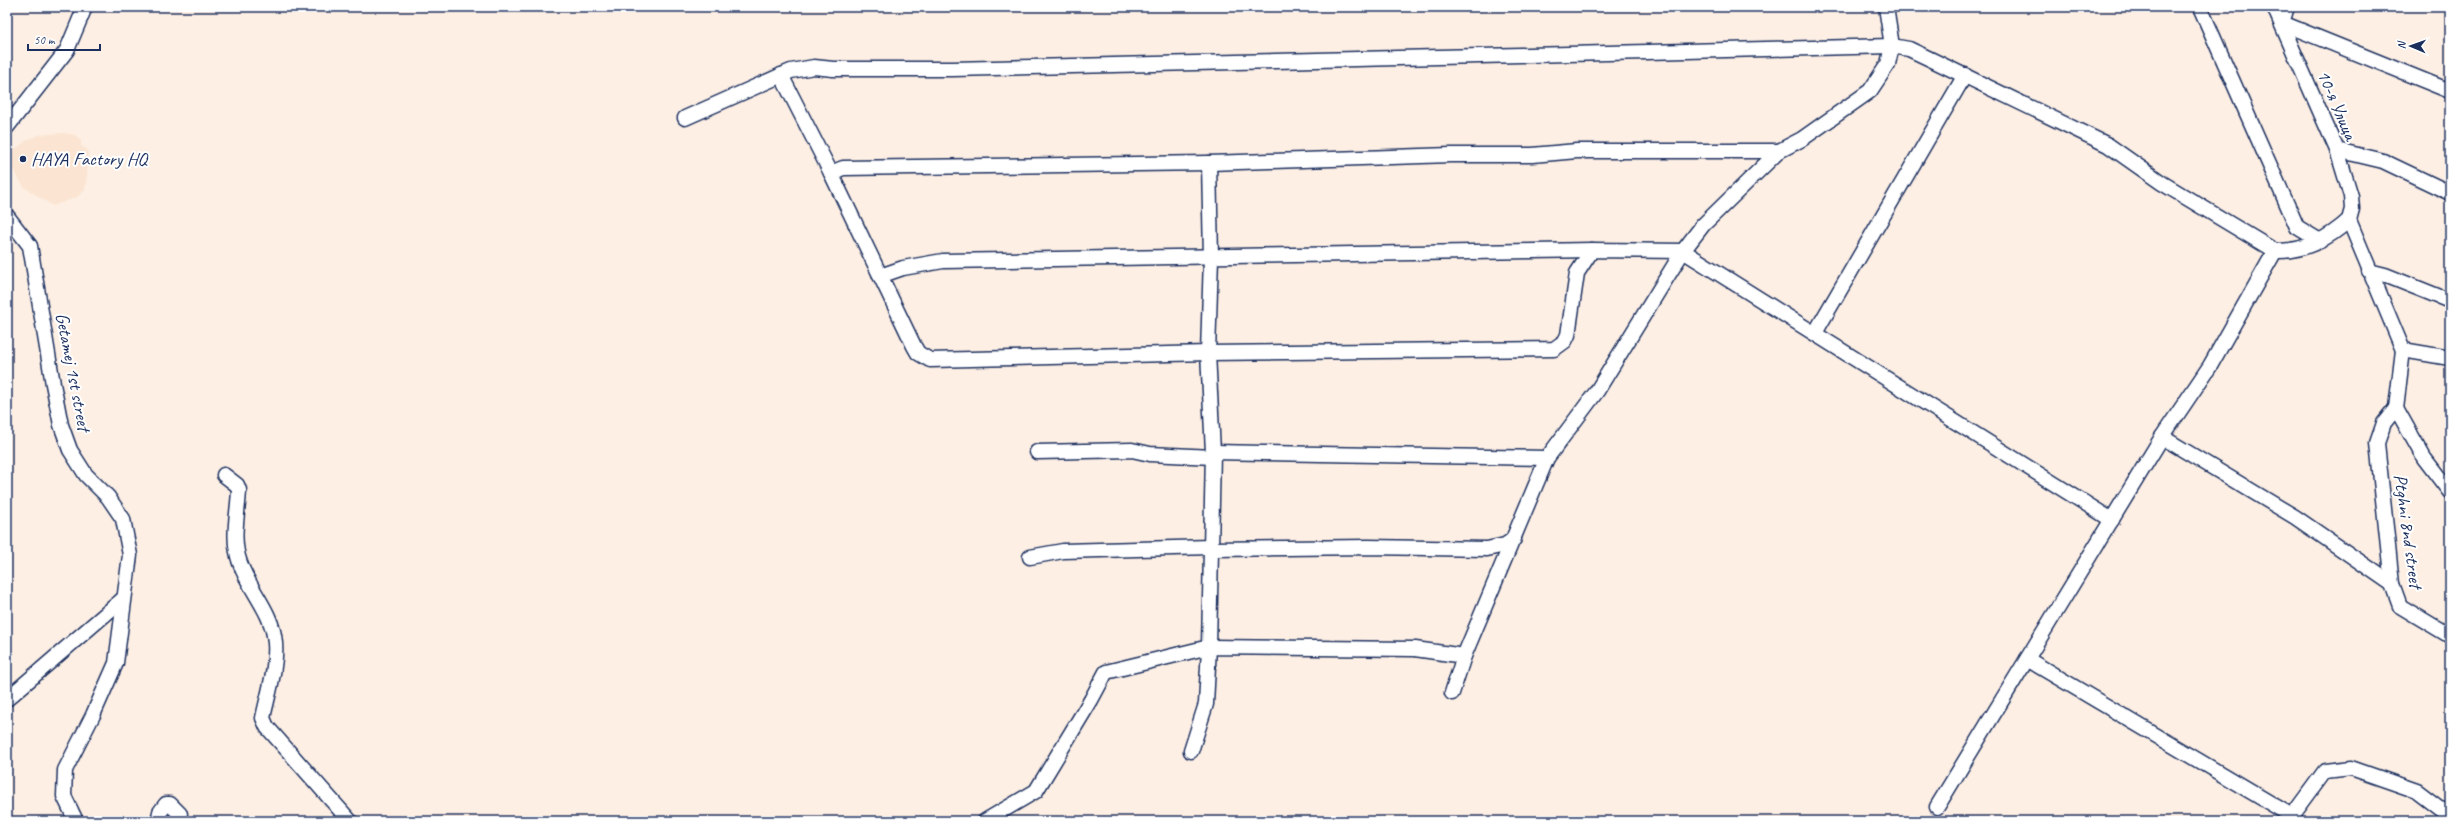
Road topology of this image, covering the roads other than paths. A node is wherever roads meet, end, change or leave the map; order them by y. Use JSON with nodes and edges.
{"nodes":[{"id":1,"x":85,"y":7,"type":"edge"},
{"id":2,"x":1886,"y":7,"type":"edge"},
{"id":3,"x":2200,"y":7,"type":"edge"},
{"id":4,"x":2274,"y":7,"type":"edge"},
{"id":5,"x":2287,"y":7,"type":"edge"},
{"id":6,"x":2282,"y":23,"type":"junction"},
{"id":7,"x":1892,"y":46,"type":"junction"},
{"id":8,"x":781,"y":75,"type":"junction"},
{"id":9,"x":1965,"y":75,"type":"junction"},
{"id":10,"x":2450,"y":91,"type":"edge"},
{"id":11,"x":685,"y":118,"type":"dead end"},
{"id":12,"x":7,"y":127,"type":"edge"},
{"id":13,"x":2337,"y":150,"type":"junction"},
{"id":14,"x":1779,"y":151,"type":"junction"},
{"id":15,"x":1209,"y":163,"type":"junction"},
{"id":16,"x":831,"y":173,"type":"junction"},
{"id":17,"x":2450,"y":193,"type":"edge"},
{"id":18,"x":7,"y":216,"type":"edge"},
{"id":19,"x":2349,"y":220,"type":"junction"},
{"id":20,"x":2320,"y":241,"type":"junction"},
{"id":21,"x":1592,"y":250,"type":"junction"},
{"id":22,"x":1683,"y":251,"type":"junction"},
{"id":23,"x":2276,"y":251,"type":"junction"},
{"id":24,"x":1211,"y":257,"type":"junction"},
{"id":25,"x":2369,"y":271,"type":"junction"},
{"id":26,"x":880,"y":276,"type":"junction"},
{"id":27,"x":2450,"y":301,"type":"edge"},
{"id":28,"x":1815,"y":333,"type":"junction"},
{"id":29,"x":2403,"y":350,"type":"junction"},
{"id":30,"x":1208,"y":353,"type":"junction"},
{"id":31,"x":2450,"y":358,"type":"edge"},
{"id":32,"x":2396,"y":408,"type":"junction"},
{"id":33,"x":2162,"y":437,"type":"junction"},
{"id":34,"x":1037,"y":452,"type":"dead end"},
{"id":35,"x":1213,"y":454,"type":"junction"},
{"id":36,"x":1547,"y":458,"type":"junction"},
{"id":37,"x":224,"y":475,"type":"dead end"},
{"id":38,"x":2450,"y":492,"type":"edge"},
{"id":39,"x":2112,"y":520,"type":"junction"},
{"id":40,"x":1514,"y":539,"type":"junction"},
{"id":41,"x":1211,"y":548,"type":"junction"},
{"id":42,"x":1030,"y":557,"type":"dead end"},
{"id":43,"x":2392,"y":584,"type":"junction"},
{"id":44,"x":123,"y":599,"type":"junction"},
{"id":45,"x":2450,"y":636,"type":"edge"},
{"id":46,"x":1209,"y":647,"type":"junction"},
{"id":47,"x":1464,"y":656,"type":"junction"},
{"id":48,"x":2027,"y":659,"type":"junction"},
{"id":49,"x":1452,"y":693,"type":"dead end"},
{"id":50,"x":7,"y":699,"type":"edge"},
{"id":51,"x":1191,"y":751,"type":"dead end"},
{"id":52,"x":1937,"y":807,"type":"dead end"},
{"id":53,"x":180,"y":814,"type":"dead end"},
{"id":54,"x":2450,"y":816,"type":"edge"},
{"id":55,"x":76,"y":821,"type":"edge"},
{"id":56,"x":158,"y":821,"type":"edge"},
{"id":57,"x":350,"y":821,"type":"edge"},
{"id":58,"x":985,"y":821,"type":"edge"}],
"edges":[{"from":1,"to":12,"type":"street"},
{"from":2,"to":7,"type":"street"},
{"from":3,"to":20,"type":"street"},
{"from":4,"to":6,"type":"street","name":"10-я Улица"},
{"from":5,"to":6,"type":"street"},
{"from":6,"to":10,"type":"street"},
{"from":6,"to":13,"type":"street","name":"10-я Улица"},
{"from":7,"to":8,"type":"street"},
{"from":7,"to":9,"type":"street"},
{"from":7,"to":14,"type":"street"},
{"from":8,"to":11,"type":"street"},
{"from":8,"to":16,"type":"street"},
{"from":9,"to":23,"type":"street"},
{"from":9,"to":28,"type":"street"},
{"from":13,"to":17,"type":"street"},
{"from":13,"to":19,"type":"street","name":"10-я Улица"},
{"from":14,"to":15,"type":"street"},
{"from":14,"to":22,"type":"street"},
{"from":15,"to":16,"type":"street"},
{"from":15,"to":24,"type":"street"},
{"from":16,"to":26,"type":"street"},
{"from":18,"to":44,"type":"street","name":"Getamej 1st street"},
{"from":19,"to":20,"type":"street"},
{"from":19,"to":25,"type":"street"},
{"from":20,"to":23,"type":"street"},
{"from":21,"to":22,"type":"street"},
{"from":21,"to":24,"type":"street"},
{"from":21,"to":30,"type":"street"},
{"from":22,"to":28,"type":"street"},
{"from":22,"to":36,"type":"street"},
{"from":23,"to":33,"type":"street"},
{"from":24,"to":26,"type":"street"},
{"from":24,"to":30,"type":"street"},
{"from":25,"to":27,"type":"street"},
{"from":25,"to":29,"type":"street"},
{"from":26,"to":30,"type":"street"},
{"from":28,"to":39,"type":"street"},
{"from":29,"to":31,"type":"street"},
{"from":29,"to":32,"type":"street"},
{"from":30,"to":35,"type":"street"},
{"from":32,"to":38,"type":"street"},
{"from":32,"to":43,"type":"street","name":"Ptghni 8nd street"},
{"from":33,"to":39,"type":"street"},
{"from":33,"to":43,"type":"street"},
{"from":34,"to":35,"type":"street"},
{"from":35,"to":36,"type":"street"},
{"from":35,"to":41,"type":"street"},
{"from":36,"to":40,"type":"street"},
{"from":37,"to":57,"type":"street"},
{"from":39,"to":48,"type":"street"},
{"from":40,"to":41,"type":"street"},
{"from":40,"to":47,"type":"street"},
{"from":41,"to":42,"type":"street"},
{"from":41,"to":46,"type":"street"},
{"from":43,"to":45,"type":"street","name":"Ptghni 8nd street"},
{"from":44,"to":50,"type":"street"},
{"from":44,"to":55,"type":"street","name":"Getamej 1st street"},
{"from":46,"to":47,"type":"street"},
{"from":46,"to":51,"type":"street"},
{"from":46,"to":58,"type":"street"},
{"from":47,"to":49,"type":"street"},
{"from":48,"to":52,"type":"street"},
{"from":48,"to":54,"type":"street"},
{"from":53,"to":56,"type":"street"}]}
